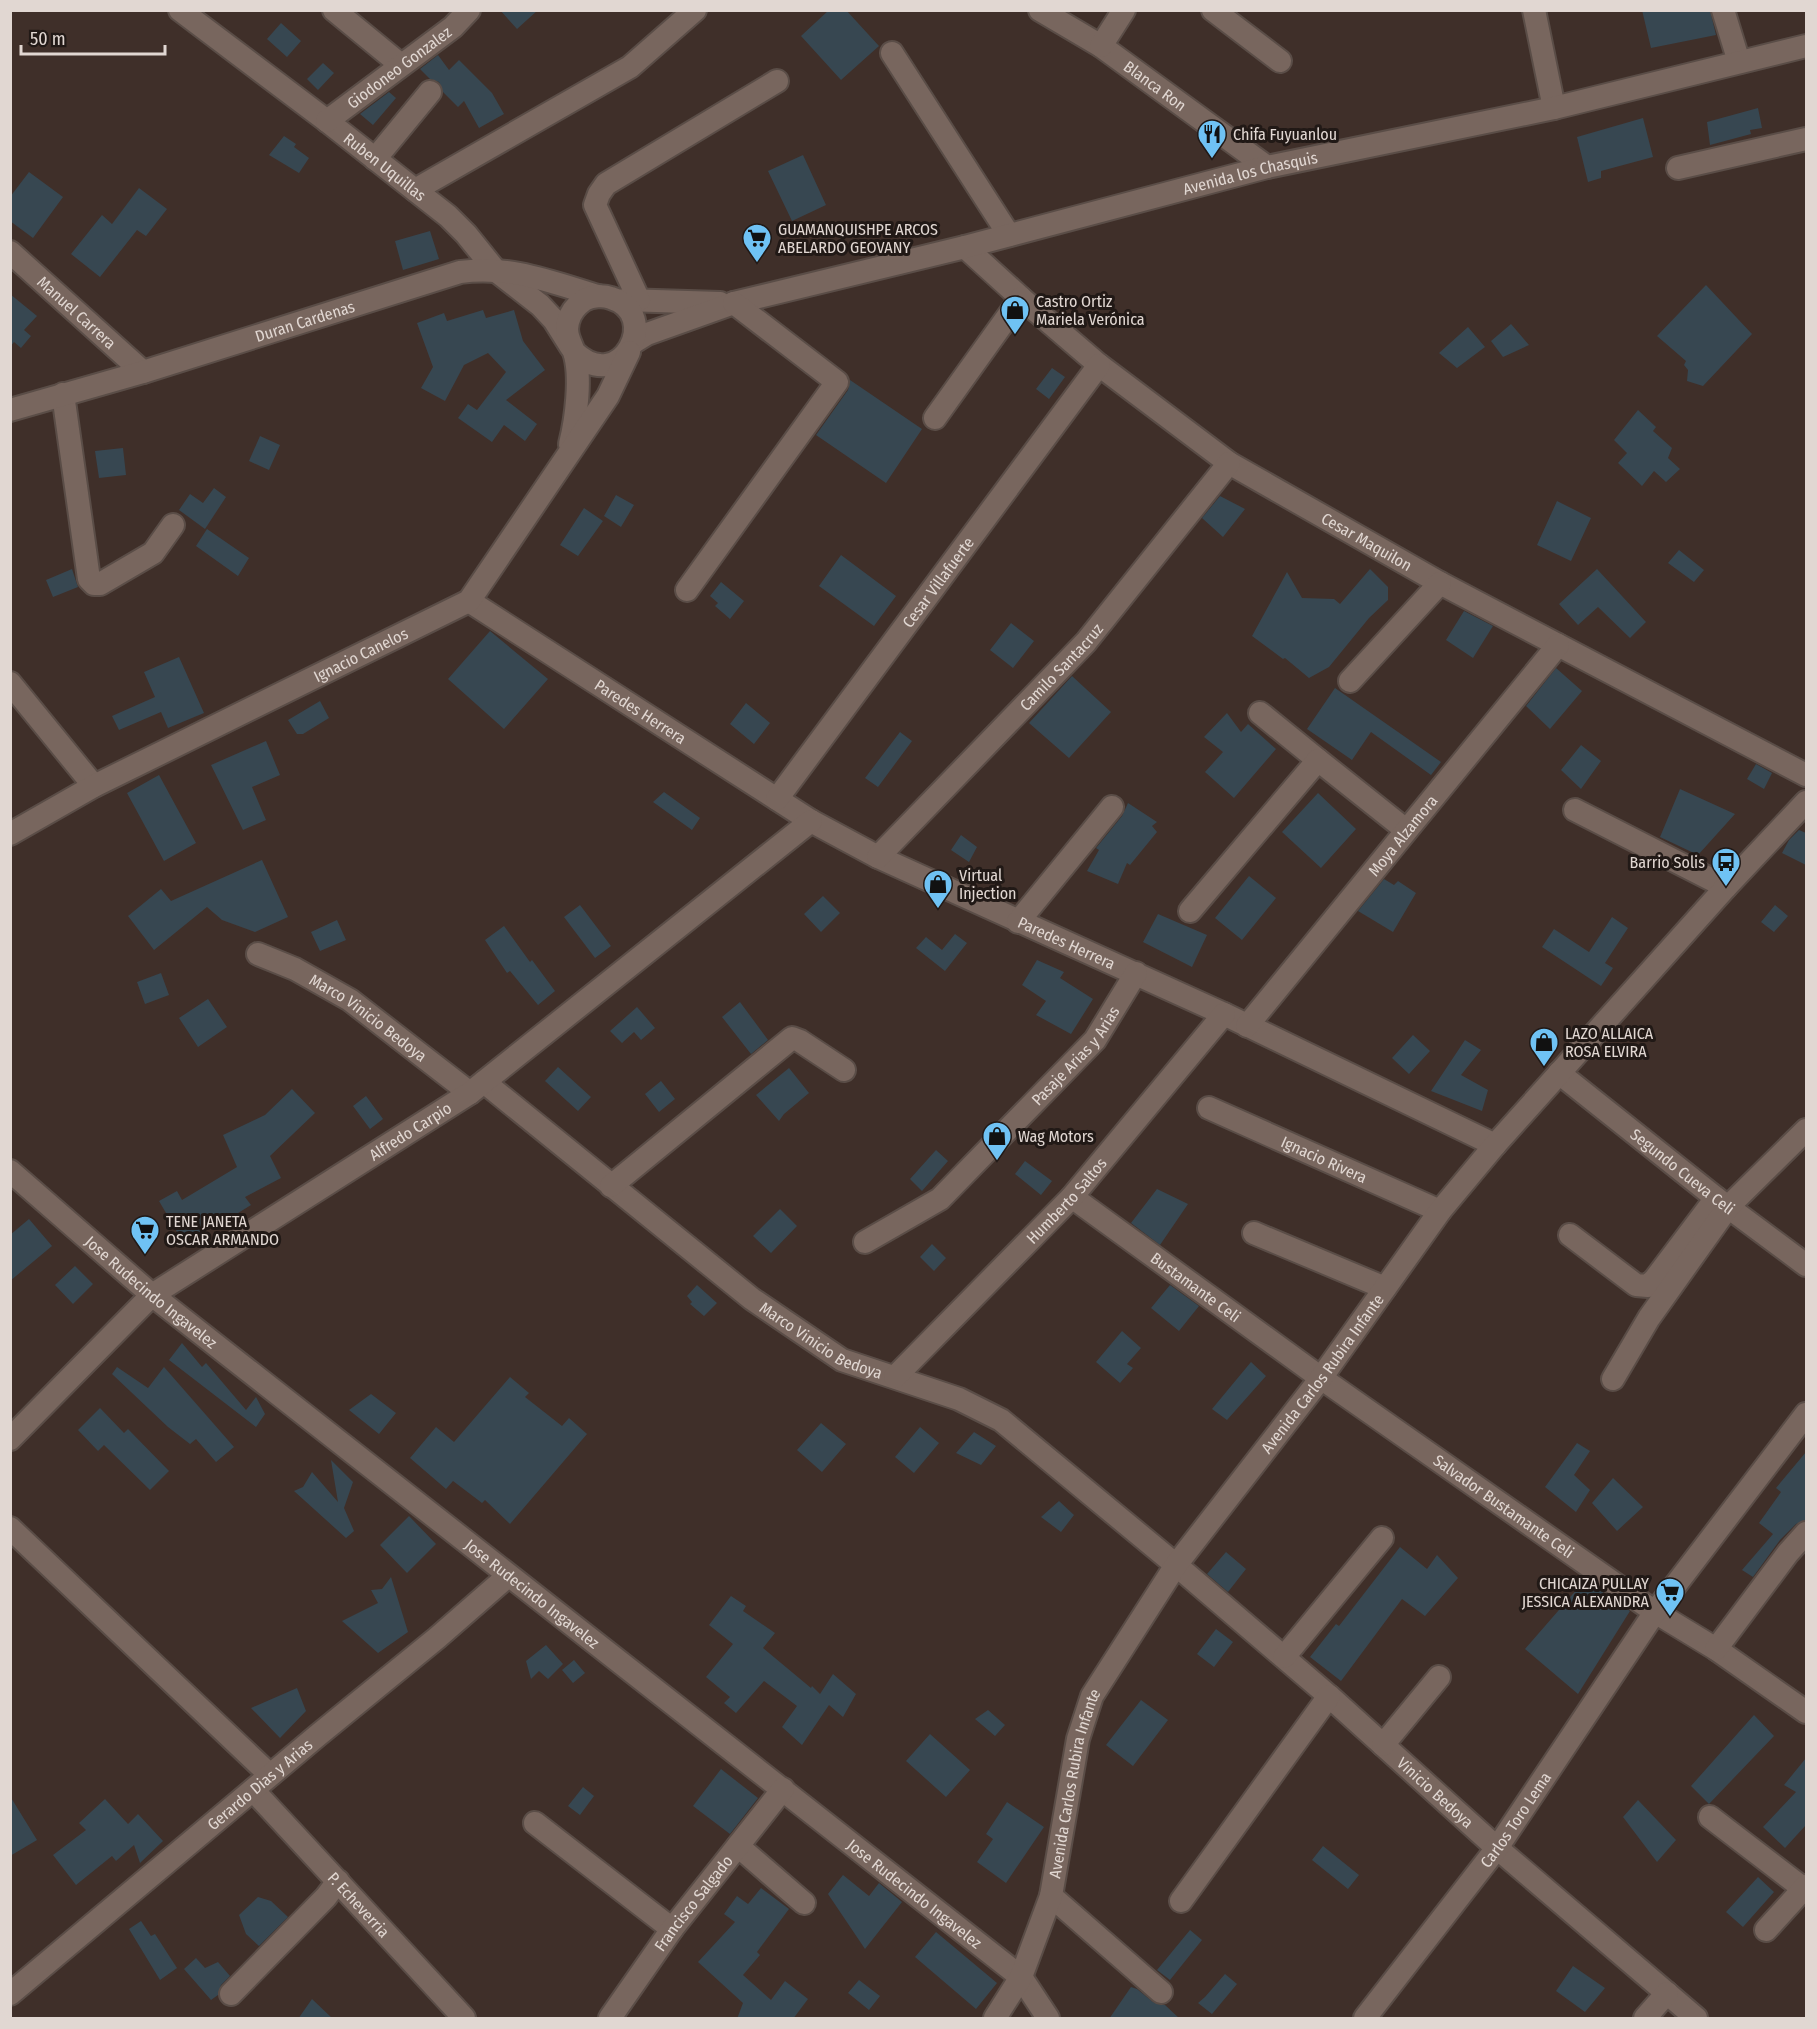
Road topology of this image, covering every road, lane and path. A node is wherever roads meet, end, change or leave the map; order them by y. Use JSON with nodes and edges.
{"nodes":[{"id":1,"x":180,"y":10,"type":"edge"},
{"id":2,"x":334,"y":10,"type":"edge"},
{"id":3,"x":469,"y":10,"type":"edge"},
{"id":4,"x":695,"y":10,"type":"edge"},
{"id":5,"x":1040,"y":10,"type":"edge"},
{"id":6,"x":1124,"y":10,"type":"edge"},
{"id":7,"x":1213,"y":10,"type":"edge"},
{"id":8,"x":1534,"y":10,"type":"edge"},
{"id":9,"x":1723,"y":10,"type":"edge"},
{"id":10,"x":1101,"y":46,"type":"junction"},
{"id":11,"x":1806,"y":46,"type":"edge"},
{"id":12,"x":892,"y":53,"type":"dead end"},
{"id":13,"x":1280,"y":61,"type":"dead end"},
{"id":14,"x":1739,"y":62,"type":"junction"},
{"id":15,"x":401,"y":65,"type":"junction"},
{"id":16,"x":777,"y":81,"type":"dead end"},
{"id":17,"x":430,"y":92,"type":"dead end"},
{"id":18,"x":1554,"y":108,"type":"junction"},
{"id":19,"x":327,"y":121,"type":"junction"},
{"id":20,"x":1806,"y":139,"type":"edge"},
{"id":21,"x":375,"y":159,"type":"junction"},
{"id":22,"x":1267,"y":167,"type":"junction"},
{"id":23,"x":1678,"y":168,"type":"dead end"},
{"id":24,"x":415,"y":190,"type":"junction"},
{"id":25,"x":1009,"y":235,"type":"junction"},
{"id":26,"x":965,"y":248,"type":"junction"},
{"id":27,"x":10,"y":252,"type":"edge"},
{"id":28,"x":495,"y":270,"type":"junction"},
{"id":29,"x":607,"y":298,"type":"junction"},
{"id":30,"x":1021,"y":298,"type":"junction"},
{"id":31,"x":639,"y":300,"type":"junction"},
{"id":32,"x":734,"y":303,"type":"junction"},
{"id":33,"x":631,"y":347,"type":"junction"},
{"id":34,"x":572,"y":350,"type":"junction"},
{"id":35,"x":1099,"y":365,"type":"junction"},
{"id":36,"x":143,"y":372,"type":"junction"},
{"id":37,"x":63,"y":394,"type":"junction"},
{"id":38,"x":10,"y":410,"type":"edge"},
{"id":39,"x":935,"y":418,"type":"dead end"},
{"id":40,"x":567,"y":454,"type":"junction"},
{"id":41,"x":1229,"y":463,"type":"junction"},
{"id":42,"x":173,"y":525,"type":"dead end"},
{"id":43,"x":1440,"y":583,"type":"junction"},
{"id":44,"x":687,"y":590,"type":"dead end"},
{"id":45,"x":469,"y":601,"type":"junction"},
{"id":46,"x":1558,"y":645,"type":"junction"},
{"id":47,"x":1350,"y":681,"type":"dead end"},
{"id":48,"x":10,"y":683,"type":"edge"},
{"id":49,"x":1260,"y":714,"type":"dead end"},
{"id":50,"x":1318,"y":760,"type":"junction"},
{"id":51,"x":1806,"y":774,"type":"edge"},
{"id":52,"x":1806,"y":782,"type":"edge"},
{"id":53,"x":94,"y":786,"type":"junction"},
{"id":54,"x":777,"y":799,"type":"junction"},
{"id":55,"x":1802,"y":806,"type":"edge"},
{"id":56,"x":1112,"y":807,"type":"dead end"},
{"id":57,"x":1575,"y":810,"type":"dead end"},
{"id":58,"x":811,"y":821,"type":"junction"},
{"id":59,"x":1406,"y":830,"type":"junction"},
{"id":60,"x":10,"y":834,"type":"edge"},
{"id":61,"x":878,"y":857,"type":"junction"},
{"id":62,"x":1726,"y":887,"type":"junction"},
{"id":63,"x":1190,"y":911,"type":"dead end"},
{"id":64,"x":1018,"y":922,"type":"junction"},
{"id":65,"x":258,"y":954,"type":"dead end"},
{"id":66,"x":1136,"y":973,"type":"junction"},
{"id":67,"x":1224,"y":1014,"type":"junction"},
{"id":68,"x":1247,"y":1026,"type":"junction"},
{"id":69,"x":844,"y":1070,"type":"dead end"},
{"id":70,"x":1559,"y":1073,"type":"junction"},
{"id":71,"x":477,"y":1087,"type":"junction"},
{"id":72,"x":1209,"y":1108,"type":"dead end"},
{"id":73,"x":1806,"y":1130,"type":"edge"},
{"id":74,"x":1495,"y":1145,"type":"junction"},
{"id":75,"x":10,"y":1171,"type":"edge"},
{"id":76,"x":611,"y":1186,"type":"junction"},
{"id":77,"x":1072,"y":1197,"type":"junction"},
{"id":78,"x":1722,"y":1202,"type":"junction"},
{"id":79,"x":1440,"y":1211,"type":"junction"},
{"id":80,"x":1254,"y":1233,"type":"dead end"},
{"id":81,"x":1569,"y":1235,"type":"dead end"},
{"id":82,"x":865,"y":1242,"type":"dead end"},
{"id":83,"x":1806,"y":1265,"type":"edge"},
{"id":84,"x":1384,"y":1288,"type":"junction"},
{"id":85,"x":152,"y":1295,"type":"junction"},
{"id":86,"x":896,"y":1377,"type":"junction"},
{"id":87,"x":1321,"y":1378,"type":"junction"},
{"id":88,"x":1613,"y":1379,"type":"dead end"},
{"id":89,"x":1806,"y":1414,"type":"edge"},
{"id":90,"x":10,"y":1439,"type":"edge"},
{"id":91,"x":10,"y":1528,"type":"edge"},
{"id":92,"x":1806,"y":1533,"type":"edge"},
{"id":93,"x":1382,"y":1538,"type":"dead end"},
{"id":94,"x":1176,"y":1564,"type":"junction"},
{"id":95,"x":508,"y":1576,"type":"junction"},
{"id":96,"x":1655,"y":1612,"type":"junction"},
{"id":97,"x":1716,"y":1649,"type":"junction"},
{"id":98,"x":1284,"y":1658,"type":"junction"},
{"id":99,"x":1439,"y":1677,"type":"dead end"},
{"id":100,"x":1329,"y":1696,"type":"junction"},
{"id":101,"x":1806,"y":1712,"type":"edge"},
{"id":102,"x":1383,"y":1745,"type":"junction"},
{"id":103,"x":261,"y":1782,"type":"junction"},
{"id":104,"x":783,"y":1789,"type":"junction"},
{"id":105,"x":1710,"y":1816,"type":"dead end"},
{"id":106,"x":535,"y":1823,"type":"dead end"},
{"id":107,"x":738,"y":1846,"type":"junction"},
{"id":108,"x":1497,"y":1848,"type":"junction"},
{"id":109,"x":338,"y":1881,"type":"junction"},
{"id":110,"x":1805,"y":1887,"type":"edge"},
{"id":111,"x":1051,"y":1896,"type":"junction"},
{"id":112,"x":1181,"y":1901,"type":"dead end"},
{"id":113,"x":804,"y":1903,"type":"dead end"},
{"id":114,"x":672,"y":1929,"type":"junction"},
{"id":115,"x":1766,"y":1930,"type":"dead end"},
{"id":116,"x":1021,"y":1977,"type":"junction"},
{"id":117,"x":1161,"y":1992,"type":"dead end"},
{"id":118,"x":1667,"y":1993,"type":"junction"},
{"id":119,"x":10,"y":1994,"type":"edge"},
{"id":120,"x":231,"y":1994,"type":"dead end"},
{"id":121,"x":464,"y":2019,"type":"edge"},
{"id":122,"x":610,"y":2019,"type":"edge"},
{"id":123,"x":994,"y":2019,"type":"edge"},
{"id":124,"x":1048,"y":2019,"type":"edge"},
{"id":125,"x":1365,"y":2019,"type":"edge"},
{"id":126,"x":1645,"y":2019,"type":"edge"},
{"id":127,"x":1696,"y":2019,"type":"edge"}],
"edges":[{"from":1,"to":19,"type":"street","name":"Ruben Uquillas"},
{"from":2,"to":15,"type":"street"},
{"from":3,"to":15,"type":"street","name":"Giodoneo Gonzalez"},
{"from":4,"to":24,"type":"street"},
{"from":5,"to":10,"type":"street","name":"Blanca Ron"},
{"from":6,"to":10,"type":"street"},
{"from":7,"to":13,"type":"street"},
{"from":8,"to":18,"type":"street"},
{"from":9,"to":14,"type":"street"},
{"from":10,"to":22,"type":"street","name":"Blanca Ron"},
{"from":11,"to":14,"type":"street","name":"Avenida los Chasquis"},
{"from":12,"to":25,"type":"street"},
{"from":14,"to":18,"type":"street","name":"Avenida los Chasquis"},
{"from":15,"to":19,"type":"street","name":"Giodoneo Gonzalez"},
{"from":16,"to":31,"type":"street"},
{"from":17,"to":21,"type":"street"},
{"from":18,"to":22,"type":"street","name":"Avenida los Chasquis"},
{"from":19,"to":21,"type":"street","name":"Ruben Uquillas"},
{"from":20,"to":23,"type":"street"},
{"from":21,"to":24,"type":"street","name":"Ruben Uquillas"},
{"from":22,"to":25,"type":"street","name":"Avenida los Chasquis"},
{"from":24,"to":28,"type":"street","name":"Ruben Uquillas"},
{"from":25,"to":26,"type":"street","name":"Avenida los Chasquis"},
{"from":26,"to":30,"type":"street","name":"Cesar Maquilon"},
{"from":26,"to":32,"type":"street","name":"Avenida los Chasquis"},
{"from":27,"to":36,"type":"street","name":"Manuel Carrera"},
{"from":28,"to":29,"type":"street"},
{"from":28,"to":34,"type":"street"},
{"from":28,"to":36,"type":"street","name":"Duran Cardenas"},
{"from":29,"to":31,"type":"street","name":"Avenida los Chasquis"},
{"from":29,"to":33,"type":"street"},
{"from":29,"to":34,"type":"street"},
{"from":30,"to":35,"type":"street","name":"Cesar Maquilon"},
{"from":30,"to":39,"type":"street"},
{"from":31,"to":32,"type":"street","name":"Avenida los Chasquis"},
{"from":32,"to":33,"type":"street","name":"Avenida los Chasquis"},
{"from":32,"to":44,"type":"street"},
{"from":33,"to":34,"type":"street"},
{"from":33,"to":40,"type":"street","name":"Ignacio Canelos"},
{"from":34,"to":40,"type":"street","name":"Ignacio Canelos"},
{"from":35,"to":41,"type":"street","name":"Cesar Maquilon"},
{"from":35,"to":54,"type":"street","name":"Cesar Villafuerte"},
{"from":36,"to":37,"type":"street","name":"Duran Cardenas"},
{"from":37,"to":38,"type":"street","name":"Duran Cardenas"},
{"from":37,"to":42,"type":"street"},
{"from":40,"to":45,"type":"street","name":"Ignacio Canelos"},
{"from":41,"to":43,"type":"street","name":"Cesar Maquilon"},
{"from":41,"to":61,"type":"street","name":"Camilo Santacruz"},
{"from":43,"to":46,"type":"street","name":"Cesar Maquilon"},
{"from":43,"to":47,"type":"street"},
{"from":45,"to":53,"type":"street","name":"Ignacio Canelos"},
{"from":45,"to":54,"type":"street","name":"Paredes Herrera"},
{"from":46,"to":51,"type":"street","name":"Cesar Maquilon"},
{"from":46,"to":59,"type":"street","name":"Moya Alzamora"},
{"from":48,"to":53,"type":"street"},
{"from":49,"to":50,"type":"street"},
{"from":50,"to":59,"type":"street"},
{"from":50,"to":63,"type":"street"},
{"from":52,"to":55,"type":"street","name":"Avenida Carlos Rubira Infante"},
{"from":53,"to":60,"type":"street","name":"Ignacio Canelos"},
{"from":54,"to":58,"type":"street","name":"Paredes Herrera"},
{"from":55,"to":62,"type":"street","name":"Avenida Carlos Rubira Infante"},
{"from":56,"to":64,"type":"street"},
{"from":57,"to":62,"type":"street"},
{"from":58,"to":61,"type":"street","name":"Paredes Herrera"},
{"from":58,"to":71,"type":"street","name":"Alfredo Carpio"},
{"from":59,"to":68,"type":"street","name":"Moya Alzamora"},
{"from":61,"to":64,"type":"street","name":"Paredes Herrera"},
{"from":62,"to":70,"type":"street","name":"Avenida Carlos Rubira Infante"},
{"from":64,"to":66,"type":"street","name":"Paredes Herrera"},
{"from":65,"to":71,"type":"street","name":"Marco Vinicio Bedoya"},
{"from":66,"to":67,"type":"street","name":"Paredes Herrera"},
{"from":66,"to":82,"type":"street","name":"Pasaje Arias y Arias"},
{"from":67,"to":68,"type":"street","name":"Paredes Herrera"},
{"from":67,"to":77,"type":"street","name":"Humberto Saltos"},
{"from":68,"to":74,"type":"street","name":"Paredes Herrera"},
{"from":69,"to":76,"type":"street"},
{"from":70,"to":74,"type":"street","name":"Avenida Carlos Rubira Infante"},
{"from":70,"to":78,"type":"street","name":"Segundo Cueva Celi"},
{"from":71,"to":76,"type":"street","name":"Marco Vinicio Bedoya"},
{"from":71,"to":85,"type":"street","name":"Alfredo Carpio"},
{"from":72,"to":79,"type":"street","name":"Ignacio Rivera"},
{"from":73,"to":78,"type":"street"},
{"from":74,"to":79,"type":"street","name":"Avenida Carlos Rubira Infante"},
{"from":75,"to":85,"type":"street","name":"Jose Rudecindo Ingavelez"},
{"from":76,"to":86,"type":"street","name":"Marco Vinicio Bedoya"},
{"from":77,"to":86,"type":"street","name":"Humberto Saltos"},
{"from":77,"to":87,"type":"street","name":"Bustamante Celi"},
{"from":78,"to":81,"type":"street"},
{"from":78,"to":83,"type":"street","name":"Segundo Cueva Celi"},
{"from":78,"to":88,"type":"street"},
{"from":79,"to":84,"type":"street","name":"Avenida Carlos Rubira Infante"},
{"from":80,"to":84,"type":"street"},
{"from":84,"to":87,"type":"street","name":"Avenida Carlos Rubira Infante"},
{"from":85,"to":90,"type":"street","name":"Alfredo Carpio"},
{"from":85,"to":95,"type":"street","name":"Jose Rudecindo Ingavelez"},
{"from":86,"to":94,"type":"street","name":"Marco Vinicio Bedoya"},
{"from":87,"to":94,"type":"street","name":"Avenida Carlos Rubira Infante"},
{"from":87,"to":96,"type":"street","name":"Salvador Bustamante Celi"},
{"from":89,"to":96,"type":"street","name":"Carlos Toro Lema"},
{"from":91,"to":103,"type":"street","name":"P. Echeverria"},
{"from":92,"to":97,"type":"street"},
{"from":93,"to":98,"type":"street"},
{"from":94,"to":98,"type":"street","name":"Vinicio Bedoya"},
{"from":94,"to":111,"type":"street","name":"Avenida Carlos Rubira Infante"},
{"from":95,"to":103,"type":"street","name":"Gerardo Dias y Arias"},
{"from":95,"to":104,"type":"street","name":"Jose Rudecindo Ingavelez"},
{"from":96,"to":97,"type":"street","name":"Salvador Bustamante Celi"},
{"from":96,"to":108,"type":"street","name":"Carlos Toro Lema"},
{"from":97,"to":101,"type":"street","name":"Salvador Bustamante Celi"},
{"from":98,"to":100,"type":"street","name":"Vinicio Bedoya"},
{"from":99,"to":102,"type":"street"},
{"from":100,"to":102,"type":"street","name":"Vinicio Bedoya"},
{"from":100,"to":112,"type":"street"},
{"from":102,"to":108,"type":"street","name":"Vinicio Bedoya"},
{"from":103,"to":109,"type":"street","name":"P. Echeverria"},
{"from":103,"to":119,"type":"street","name":"Gerardo Dias y Arias"},
{"from":104,"to":107,"type":"street","name":"Francisco Salgado"},
{"from":104,"to":116,"type":"street","name":"Jose Rudecindo Ingavelez"},
{"from":105,"to":110,"type":"street"},
{"from":106,"to":114,"type":"street"},
{"from":107,"to":113,"type":"street"},
{"from":107,"to":114,"type":"street","name":"Francisco Salgado"},
{"from":108,"to":118,"type":"street","name":"Vinicio Bedoya"},
{"from":108,"to":125,"type":"street","name":"Carlos Toro Lema"},
{"from":109,"to":120,"type":"street"},
{"from":109,"to":121,"type":"street","name":"P. Echeverria"},
{"from":110,"to":115,"type":"street"},
{"from":111,"to":116,"type":"street","name":"Avenida Carlos Rubira Infante"},
{"from":111,"to":117,"type":"street"},
{"from":114,"to":122,"type":"street","name":"Francisco Salgado"},
{"from":116,"to":123,"type":"street","name":"Avenida Carlos Rubira Infante"},
{"from":116,"to":124,"type":"street","name":"Jose Rudecindo Ingavelez"},
{"from":118,"to":126,"type":"street"},
{"from":118,"to":127,"type":"street","name":"Vinicio Bedoya"}]}
